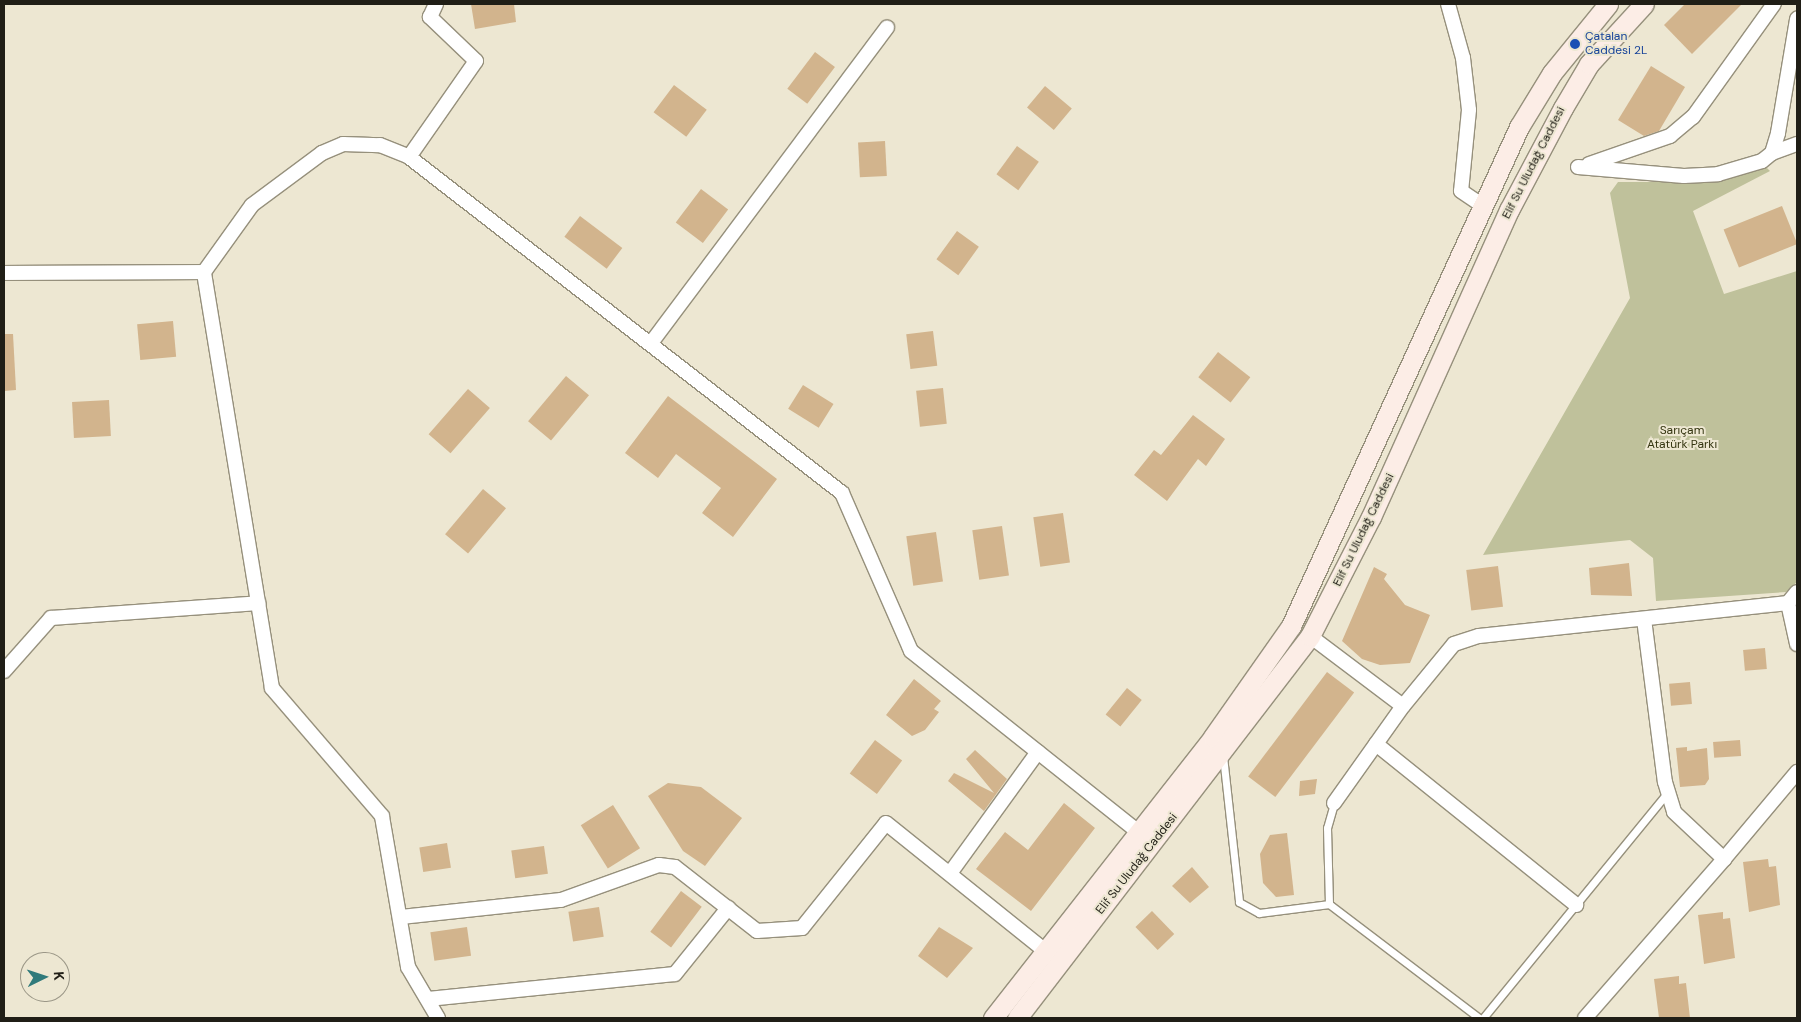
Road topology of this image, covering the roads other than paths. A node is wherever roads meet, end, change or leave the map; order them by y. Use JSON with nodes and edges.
{"nodes":[{"id":1,"x":436,"y":4,"type":"edge"},
{"id":2,"x":1448,"y":4,"type":"edge"},
{"id":3,"x":1608,"y":4,"type":"edge"},
{"id":4,"x":1644,"y":4,"type":"edge"},
{"id":5,"x":1774,"y":4,"type":"edge"},
{"id":6,"x":1797,"y":19,"type":"edge"},
{"id":7,"x":887,"y":27,"type":"dead end"},
{"id":8,"x":1796,"y":150,"type":"edge"},
{"id":9,"x":1772,"y":153,"type":"junction"},
{"id":10,"x":410,"y":157,"type":"junction"},
{"id":11,"x":1482,"y":205,"type":"junction"},
{"id":12,"x":204,"y":272,"type":"junction"},
{"id":13,"x":4,"y":273,"type":"edge"},
{"id":14,"x":651,"y":343,"type":"junction"},
{"id":15,"x":1793,"y":598,"type":"edge"},
{"id":16,"x":258,"y":603,"type":"junction"},
{"id":17,"x":1644,"y":618,"type":"junction"},
{"id":18,"x":1310,"y":636,"type":"junction"},
{"id":19,"x":1797,"y":644,"type":"edge"},
{"id":20,"x":4,"y":671,"type":"edge"},
{"id":21,"x":1403,"y":706,"type":"junction"},
{"id":22,"x":1376,"y":744,"type":"junction"},
{"id":23,"x":1038,"y":752,"type":"junction"},
{"id":24,"x":1223,"y":754,"type":"junction"},
{"id":25,"x":1797,"y":772,"type":"edge"},
{"id":26,"x":1668,"y":792,"type":"junction"},
{"id":27,"x":1334,"y":803,"type":"joint"},
{"id":28,"x":1140,"y":833,"type":"junction"},
{"id":29,"x":1724,"y":859,"type":"junction"},
{"id":30,"x":951,"y":872,"type":"junction"},
{"id":31,"x":1329,"y":904,"type":"junction"},
{"id":32,"x":1576,"y":905,"type":"junction"},
{"id":33,"x":728,"y":908,"type":"junction"},
{"id":34,"x":401,"y":917,"type":"junction"},
{"id":35,"x":1045,"y":951,"type":"junction"},
{"id":36,"x":428,"y":999,"type":"junction"},
{"id":37,"x":438,"y":1018,"type":"edge"},
{"id":38,"x":993,"y":1018,"type":"edge"},
{"id":39,"x":1017,"y":1018,"type":"edge"},
{"id":40,"x":1481,"y":1018,"type":"edge"},
{"id":41,"x":1585,"y":1018,"type":"edge"}],
"edges":[{"from":1,"to":10,"type":"street"},
{"from":2,"to":11,"type":"street"},
{"from":3,"to":11,"type":"main road","name":"Elif Su Uludağ Caddesi"},
{"from":4,"to":18,"type":"main road","name":"Elif Su Uludağ Caddesi"},
{"from":5,"to":9,"type":"street"},
{"from":6,"to":9,"type":"street"},
{"from":7,"to":14,"type":"street"},
{"from":8,"to":9,"type":"street"},
{"from":10,"to":12,"type":"street"},
{"from":10,"to":14,"type":"street"},
{"from":11,"to":28,"type":"main road","name":"Elif Su Uludağ Caddesi"},
{"from":12,"to":13,"type":"street"},
{"from":12,"to":16,"type":"street"},
{"from":14,"to":23,"type":"street"},
{"from":15,"to":17,"type":"street"},
{"from":15,"to":19,"type":"street"},
{"from":16,"to":20,"type":"street"},
{"from":16,"to":34,"type":"street"},
{"from":17,"to":21,"type":"street"},
{"from":17,"to":26,"type":"street"},
{"from":18,"to":21,"type":"street"},
{"from":18,"to":24,"type":"main road","name":"Elif Su Uludağ Caddesi"},
{"from":21,"to":22,"type":"street"},
{"from":22,"to":27,"type":"street"},
{"from":22,"to":32,"type":"street"},
{"from":23,"to":28,"type":"street"},
{"from":23,"to":30,"type":"street"},
{"from":24,"to":31,"type":"lane"},
{"from":24,"to":39,"type":"main road","name":"Elif Su Uludağ Caddesi"},
{"from":25,"to":29,"type":"street"},
{"from":26,"to":29,"type":"street"},
{"from":26,"to":32,"type":"lane"},
{"from":27,"to":31,"type":"lane"},
{"from":28,"to":35,"type":"main road","name":"Elif Su Uludağ Caddesi"},
{"from":29,"to":41,"type":"street"},
{"from":30,"to":33,"type":"street"},
{"from":30,"to":35,"type":"street"},
{"from":31,"to":40,"type":"lane"},
{"from":32,"to":40,"type":"lane"},
{"from":33,"to":34,"type":"street"},
{"from":33,"to":36,"type":"street"},
{"from":34,"to":36,"type":"street"},
{"from":35,"to":38,"type":"main road","name":"Elif Su Uludağ Caddesi"},
{"from":36,"to":37,"type":"street"}]}
